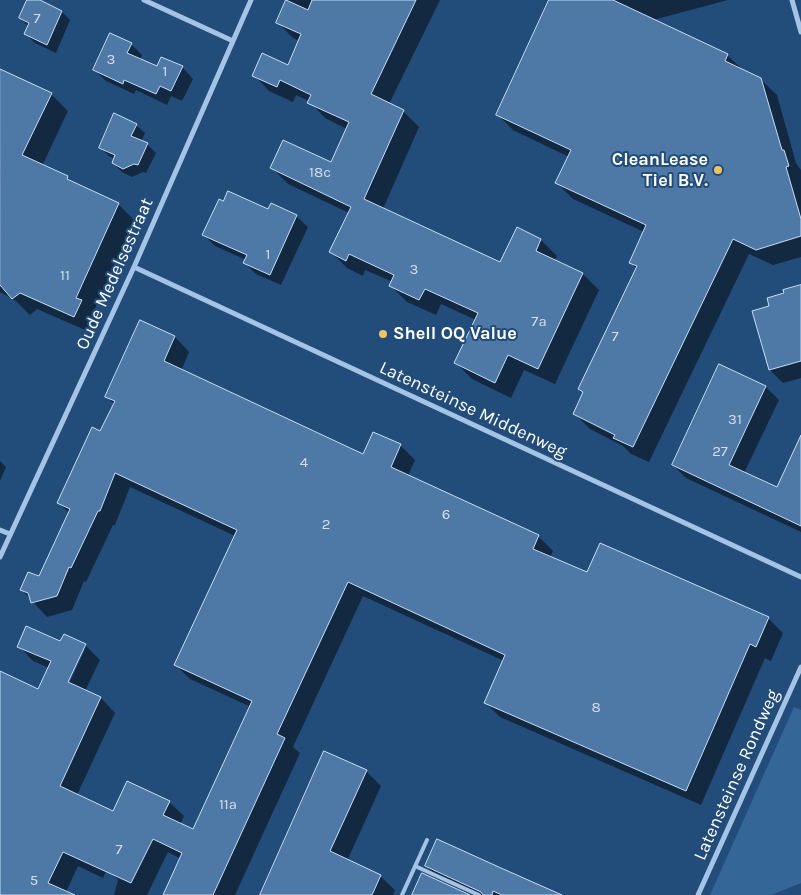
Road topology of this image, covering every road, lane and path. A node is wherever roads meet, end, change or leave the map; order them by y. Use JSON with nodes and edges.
{"nodes":[{"id":1,"x":144,"y":0,"type":"edge"},
{"id":2,"x":251,"y":0,"type":"edge"},
{"id":3,"x":792,"y":0,"type":"edge"},
{"id":4,"x":801,"y":32,"type":"edge"},
{"id":5,"x":232,"y":41,"type":"junction"},
{"id":6,"x":134,"y":267,"type":"junction"},
{"id":7,"x":0,"y":530,"type":"edge"},
{"id":8,"x":10,"y":534,"type":"junction"},
{"id":9,"x":0,"y":557,"type":"edge"},
{"id":10,"x":801,"y":578,"type":"edge"},
{"id":11,"x":801,"y":667,"type":"edge"},
{"id":12,"x":427,"y":840,"type":"dead end"},
{"id":13,"x":415,"y":866,"type":"junction"},
{"id":14,"x":402,"y":895,"type":"edge"},
{"id":15,"x":480,"y":895,"type":"edge"},
{"id":16,"x":698,"y":895,"type":"edge"}],
"edges":[{"from":1,"to":5,"type":"street"},
{"from":2,"to":5,"type":"street","name":"Oude Medelsestraat"},
{"from":3,"to":4,"type":"street"},
{"from":5,"to":6,"type":"street","name":"Oude Medelsestraat"},
{"from":6,"to":8,"type":"street","name":"Oude Medelsestraat"},
{"from":6,"to":10,"type":"street","name":"Latensteinse Middenweg"},
{"from":7,"to":8,"type":"street"},
{"from":8,"to":9,"type":"street","name":"Oude Medelsestraat"},
{"from":11,"to":16,"type":"street","name":"Latensteinse Rondweg"},
{"from":12,"to":13,"type":"lane"},
{"from":13,"to":14,"type":"lane"},
{"from":13,"to":15,"type":"lane"}]}
